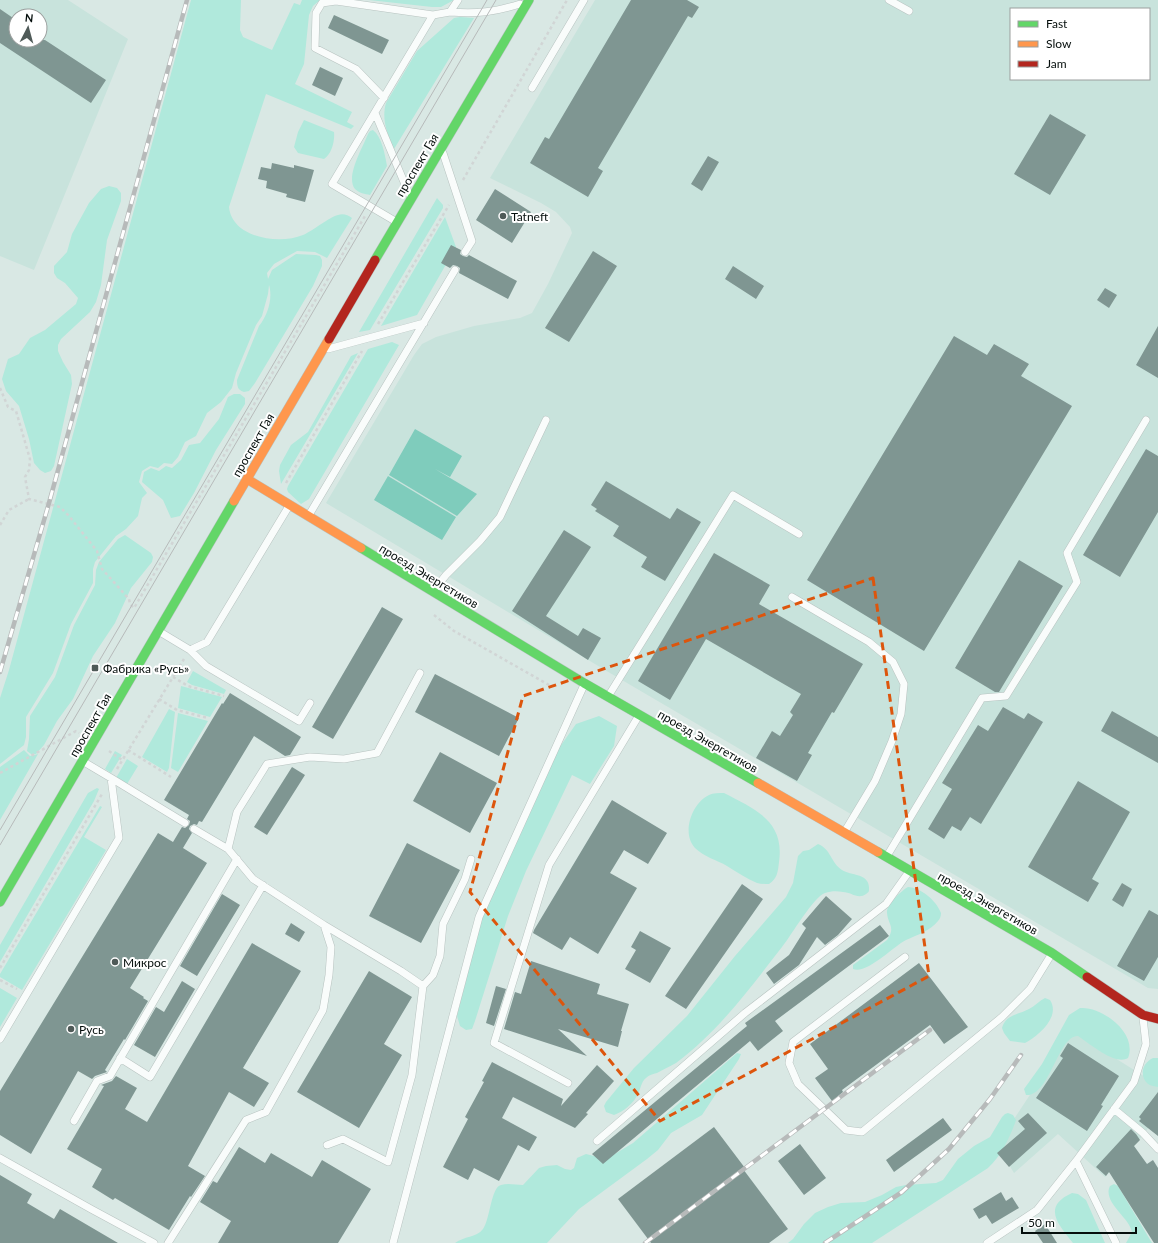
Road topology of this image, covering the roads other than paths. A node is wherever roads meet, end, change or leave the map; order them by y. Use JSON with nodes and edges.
{"nodes":[{"id":1,"x":458,"y":0,"type":"edge"},
{"id":2,"x":528,"y":0,"type":"edge"},
{"id":3,"x":584,"y":0,"type":"edge"},
{"id":4,"x":888,"y":0,"type":"edge"},
{"id":5,"x":909,"y":11,"type":"dead end"},
{"id":6,"x":450,"y":12,"type":"junction"},
{"id":7,"x":433,"y":16,"type":"junction"},
{"id":8,"x":532,"y":88,"type":"dead end"},
{"id":9,"x":384,"y":98,"type":"junction"},
{"id":10,"x":375,"y":113,"type":"junction"},
{"id":11,"x":441,"y":148,"type":"junction"},
{"id":12,"x":411,"y":199,"type":"junction"},
{"id":13,"x":397,"y":222,"type":"junction"},
{"id":14,"x":465,"y":252,"type":"dead end"},
{"id":15,"x":455,"y":270,"type":"dead end"},
{"id":16,"x":424,"y":323,"type":"junction"},
{"id":17,"x":322,"y":351,"type":"junction"},
{"id":18,"x":546,"y":420,"type":"dead end"},
{"id":19,"x":1146,"y":420,"type":"dead end"},
{"id":20,"x":246,"y":479,"type":"junction"},
{"id":21,"x":289,"y":506,"type":"junction"},
{"id":22,"x":308,"y":517,"type":"junction"},
{"id":23,"x":799,"y":534,"type":"dead end"},
{"id":24,"x":433,"y":592,"type":"junction"},
{"id":25,"x":792,"y":597,"type":"dead end"},
{"id":26,"x":158,"y":631,"type":"junction"},
{"id":27,"x":190,"y":650,"type":"junction"},
{"id":28,"x":420,"y":673,"type":"dead end"},
{"id":29,"x":584,"y":683,"type":"junction"},
{"id":30,"x":608,"y":697,"type":"junction"},
{"id":31,"x":310,"y":703,"type":"dead end"},
{"id":32,"x":640,"y":715,"type":"junction"},
{"id":33,"x":82,"y":761,"type":"junction"},
{"id":34,"x":111,"y":778,"type":"junction"},
{"id":35,"x":185,"y":823,"type":"dead end"},
{"id":36,"x":194,"y":829,"type":"dead end"},
{"id":37,"x":844,"y":833,"type":"junction"},
{"id":38,"x":228,"y":849,"type":"junction"},
{"id":39,"x":886,"y":858,"type":"junction"},
{"id":40,"x":237,"y":859,"type":"junction"},
{"id":41,"x":471,"y":859,"type":"dead end"},
{"id":42,"x":909,"y":871,"type":"junction"},
{"id":43,"x":263,"y":885,"type":"junction"},
{"id":44,"x":0,"y":902,"type":"edge"},
{"id":45,"x":324,"y":925,"type":"junction"},
{"id":46,"x":1052,"y":953,"type":"junction"},
{"id":47,"x":905,"y":956,"type":"dead end"},
{"id":48,"x":423,"y":986,"type":"junction"},
{"id":49,"x":1143,"y":1015,"type":"junction"},
{"id":50,"x":1158,"y":1019,"type":"edge"},
{"id":51,"x":0,"y":1040,"type":"edge"},
{"id":52,"x":120,"y":1058,"type":"junction"},
{"id":53,"x":568,"y":1082,"type":"dead end"},
{"id":54,"x":1114,"y":1109,"type":"junction"},
{"id":55,"x":74,"y":1121,"type":"dead end"},
{"id":56,"x":596,"y":1140,"type":"dead end"},
{"id":57,"x":327,"y":1145,"type":"dead end"},
{"id":58,"x":1158,"y":1149,"type":"edge"},
{"id":59,"x":0,"y":1158,"type":"edge"},
{"id":60,"x":1076,"y":1161,"type":"junction"},
{"id":61,"x":154,"y":1243,"type":"edge"},
{"id":62,"x":168,"y":1243,"type":"edge"},
{"id":63,"x":393,"y":1243,"type":"edge"},
{"id":64,"x":987,"y":1243,"type":"edge"},
{"id":65,"x":1116,"y":1243,"type":"edge"}],
"edges":[{"from":1,"to":6,"type":"lane"},
{"from":2,"to":6,"type":"lane"},
{"from":2,"to":11,"type":"street","name":"проспект Гая"},
{"from":3,"to":8,"type":"lane"},
{"from":4,"to":5,"type":"lane"},
{"from":6,"to":7,"type":"lane"},
{"from":7,"to":9,"type":"lane"},
{"from":7,"to":9,"type":"lane"},
{"from":9,"to":10,"type":"lane"},
{"from":10,"to":12,"type":"lane"},
{"from":10,"to":13,"type":"lane"},
{"from":11,"to":12,"type":"street","name":"проспект Гая"},
{"from":11,"to":14,"type":"lane"},
{"from":12,"to":13,"type":"street","name":"проспект Гая"},
{"from":13,"to":17,"type":"street","name":"проспект Гая"},
{"from":15,"to":16,"type":"lane"},
{"from":16,"to":17,"type":"lane"},
{"from":16,"to":22,"type":"lane"},
{"from":17,"to":20,"type":"street","name":"проспект Гая"},
{"from":18,"to":24,"type":"lane"},
{"from":19,"to":39,"type":"lane"},
{"from":20,"to":21,"type":"street","name":"проезд Энергетиков"},
{"from":20,"to":26,"type":"street","name":"проспект Гая"},
{"from":21,"to":22,"type":"street","name":"проезд Энергетиков"},
{"from":21,"to":27,"type":"lane"},
{"from":22,"to":24,"type":"street","name":"проезд Энергетиков"},
{"from":23,"to":30,"type":"lane"},
{"from":24,"to":29,"type":"street","name":"проезд Энергетиков"},
{"from":25,"to":37,"type":"lane"},
{"from":26,"to":27,"type":"lane"},
{"from":26,"to":33,"type":"street","name":"проспект Гая"},
{"from":27,"to":31,"type":"lane"},
{"from":28,"to":38,"type":"lane"},
{"from":29,"to":30,"type":"street","name":"проезд Энергетиков"},
{"from":29,"to":63,"type":"lane"},
{"from":30,"to":32,"type":"street","name":"проезд Энергетиков"},
{"from":32,"to":37,"type":"street","name":"проезд Энергетиков"},
{"from":32,"to":53,"type":"lane"},
{"from":33,"to":34,"type":"lane"},
{"from":33,"to":44,"type":"street","name":"проспект Гая"},
{"from":34,"to":35,"type":"lane"},
{"from":34,"to":51,"type":"lane"},
{"from":36,"to":38,"type":"lane"},
{"from":37,"to":39,"type":"street","name":"проезд Энергетиков"},
{"from":38,"to":40,"type":"lane"},
{"from":39,"to":42,"type":"street","name":"проезд Энергетиков"},
{"from":40,"to":43,"type":"lane"},
{"from":40,"to":52,"type":"lane"},
{"from":41,"to":48,"type":"lane"},
{"from":42,"to":46,"type":"street","name":"проезд Энергетиков"},
{"from":42,"to":56,"type":"lane"},
{"from":43,"to":45,"type":"lane"},
{"from":43,"to":52,"type":"lane"},
{"from":45,"to":48,"type":"lane"},
{"from":45,"to":62,"type":"lane"},
{"from":46,"to":47,"type":"lane"},
{"from":46,"to":49,"type":"street","name":"проезд Энергетиков"},
{"from":48,"to":57,"type":"lane"},
{"from":49,"to":50,"type":"street","name":"проезд Энергетиков"},
{"from":49,"to":54,"type":"lane"},
{"from":52,"to":55,"type":"lane"},
{"from":54,"to":58,"type":"lane"},
{"from":54,"to":60,"type":"lane"},
{"from":59,"to":61,"type":"lane"},
{"from":60,"to":64,"type":"lane"},
{"from":60,"to":65,"type":"lane"}]}
